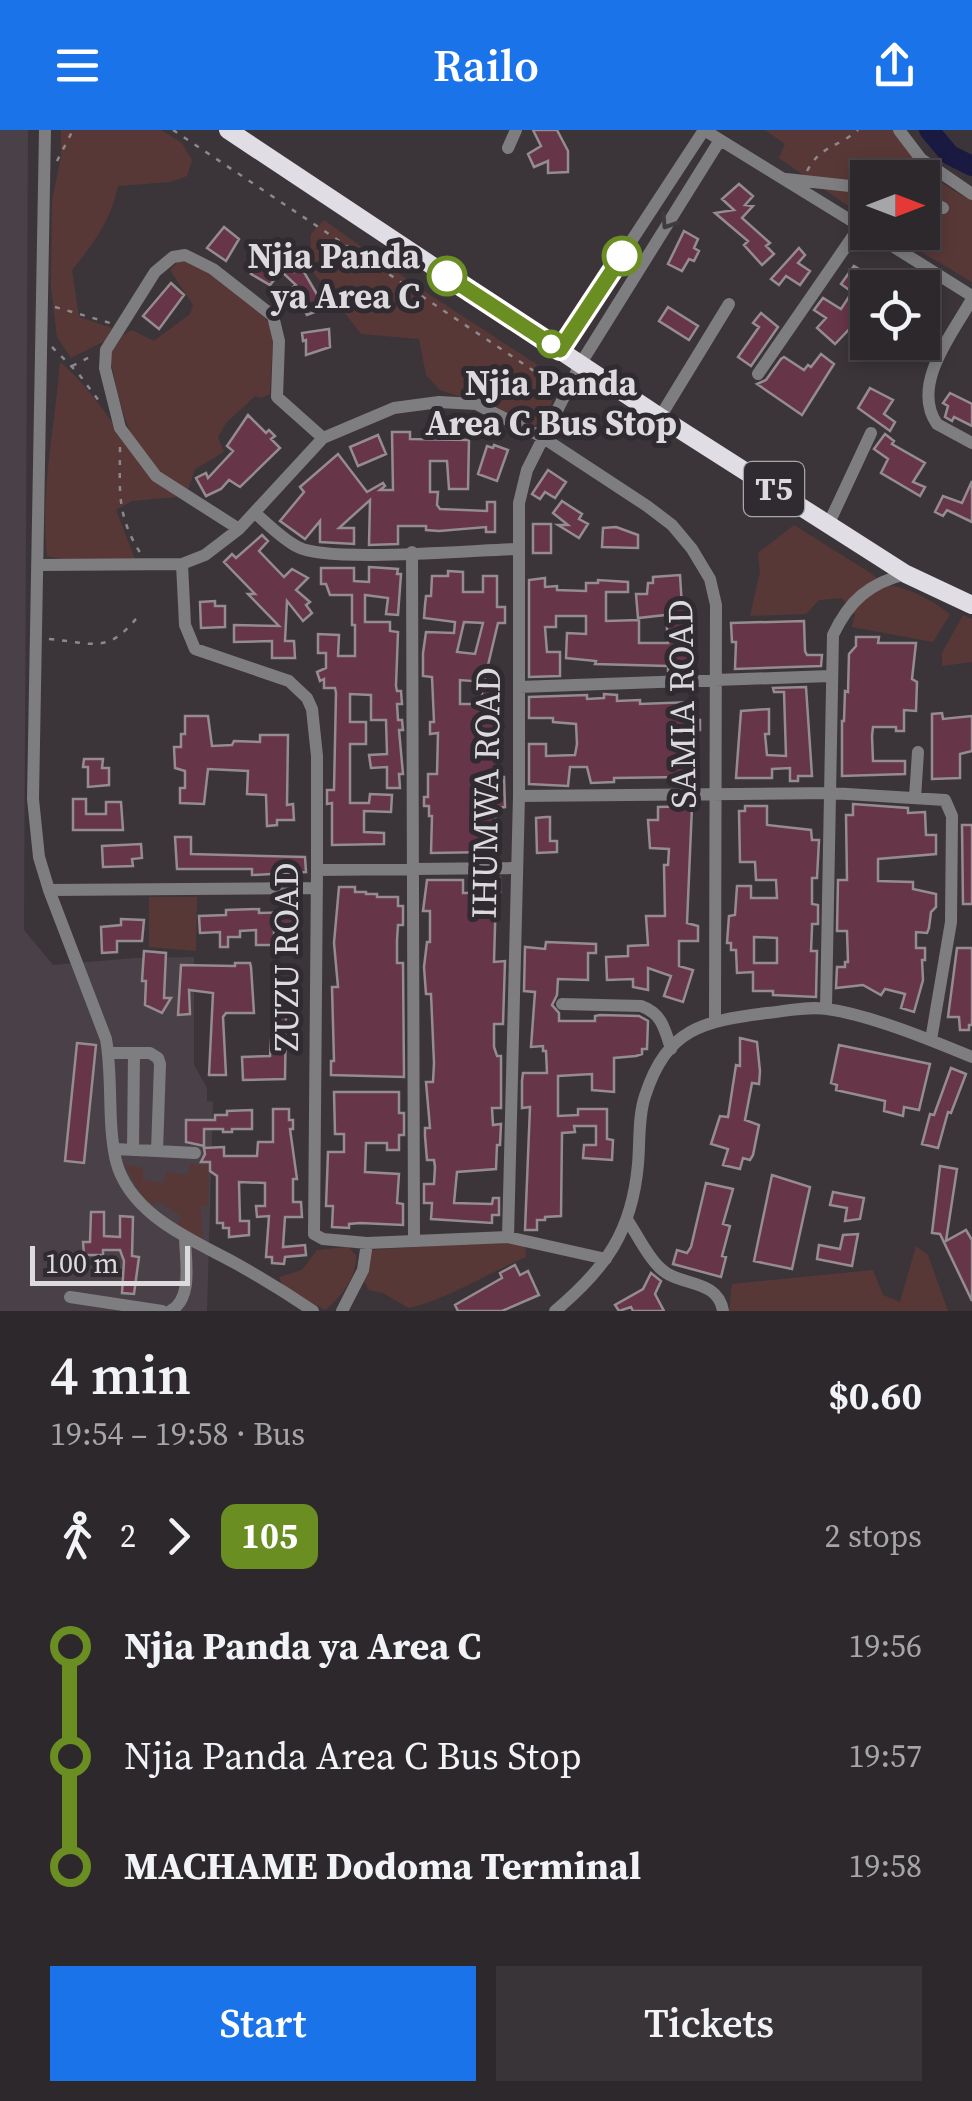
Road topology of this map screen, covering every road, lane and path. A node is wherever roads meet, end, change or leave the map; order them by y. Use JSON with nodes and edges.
{"nodes":[{"id":1,"x":45,"y":130,"type":"edge"},
{"id":2,"x":73,"y":130,"type":"edge"},
{"id":3,"x":173,"y":130,"type":"edge"},
{"id":4,"x":228,"y":130,"type":"edge"},
{"id":5,"x":516,"y":130,"type":"edge"},
{"id":6,"x":704,"y":130,"type":"edge"},
{"id":7,"x":858,"y":130,"type":"edge"},
{"id":8,"x":899,"y":130,"type":"edge"},
{"id":9,"x":720,"y":140,"type":"junction"},
{"id":10,"x":508,"y":148,"type":"dead end"},
{"id":11,"x":783,"y":178,"type":"junction"},
{"id":12,"x":802,"y":180,"type":"junction"},
{"id":13,"x":850,"y":186,"type":"edge"},
{"id":14,"x":42,"y":189,"type":"junction"},
{"id":15,"x":972,"y":194,"type":"edge"},
{"id":16,"x":940,"y":206,"type":"edge"},
{"id":17,"x":944,"y":208,"type":"dead end"},
{"id":18,"x":850,"y":220,"type":"edge"},
{"id":19,"x":851,"y":250,"type":"edge"},
{"id":20,"x":898,"y":250,"type":"edge"},
{"id":21,"x":972,"y":297,"type":"edge"},
{"id":22,"x":44,"y":304,"type":"junction"},
{"id":23,"x":729,"y":304,"type":"dead end"},
{"id":24,"x":120,"y":325,"type":"junction"},
{"id":25,"x":44,"y":339,"type":"junction"},
{"id":26,"x":106,"y":350,"type":"junction"},
{"id":27,"x":560,"y":350,"type":"junction"},
{"id":28,"x":581,"y":363,"type":"junction"},
{"id":29,"x":71,"y":367,"type":"junction"},
{"id":30,"x":758,"y":374,"type":"dead end"},
{"id":31,"x":567,"y":393,"type":"junction"},
{"id":32,"x":660,"y":417,"type":"junction"},
{"id":33,"x":120,"y":428,"type":"junction"},
{"id":34,"x":871,"y":433,"type":"dead end"},
{"id":35,"x":542,"y":437,"type":"junction"},
{"id":36,"x":323,"y":438,"type":"junction"},
{"id":37,"x":972,"y":442,"type":"edge"},
{"id":38,"x":255,"y":513,"type":"junction"},
{"id":39,"x":829,"y":524,"type":"junction"},
{"id":40,"x":238,"y":530,"type":"junction"},
{"id":41,"x":516,"y":549,"type":"junction"},
{"id":42,"x":412,"y":552,"type":"junction"},
{"id":43,"x":148,"y":564,"type":"junction"},
{"id":44,"x":182,"y":564,"type":"junction"},
{"id":45,"x":39,"y":565,"type":"junction"},
{"id":46,"x":906,"y":574,"type":"junction"},
{"id":47,"x":972,"y":605,"type":"edge"},
{"id":48,"x":139,"y":615,"type":"dead end"},
{"id":49,"x":37,"y":638,"type":"junction"},
{"id":50,"x":830,"y":676,"type":"junction"},
{"id":51,"x":716,"y":678,"type":"junction"},
{"id":52,"x":519,"y":686,"type":"junction"},
{"id":53,"x":918,"y":752,"type":"dead end"},
{"id":54,"x":713,"y":792,"type":"junction"},
{"id":55,"x":831,"y":793,"type":"junction"},
{"id":56,"x":519,"y":796,"type":"junction"},
{"id":57,"x":915,"y":798,"type":"junction"},
{"id":58,"x":412,"y":868,"type":"junction"},
{"id":59,"x":516,"y":868,"type":"junction"},
{"id":60,"x":317,"y":870,"type":"junction"},
{"id":61,"x":317,"y":888,"type":"junction"},
{"id":62,"x":49,"y":890,"type":"junction"},
{"id":63,"x":562,"y":1004,"type":"dead end"},
{"id":64,"x":826,"y":1008,"type":"junction"},
{"id":65,"x":715,"y":1020,"type":"junction"},
{"id":66,"x":932,"y":1040,"type":"junction"},
{"id":67,"x":671,"y":1049,"type":"junction"},
{"id":68,"x":108,"y":1053,"type":"junction"},
{"id":69,"x":134,"y":1054,"type":"junction"},
{"id":70,"x":972,"y":1057,"type":"edge"},
{"id":71,"x":114,"y":1149,"type":"junction"},
{"id":72,"x":133,"y":1149,"type":"junction"},
{"id":73,"x":157,"y":1151,"type":"junction"},
{"id":74,"x":195,"y":1153,"type":"dead end"},
{"id":75,"x":628,"y":1221,"type":"junction"},
{"id":76,"x":185,"y":1236,"type":"junction"},
{"id":77,"x":508,"y":1237,"type":"junction"},
{"id":78,"x":414,"y":1239,"type":"junction"},
{"id":79,"x":368,"y":1243,"type":"junction"},
{"id":80,"x":606,"y":1259,"type":"junction"},
{"id":81,"x":70,"y":1297,"type":"dead end"},
{"id":82,"x":162,"y":1311,"type":"edge"},
{"id":83,"x":170,"y":1311,"type":"edge"},
{"id":84,"x":313,"y":1311,"type":"edge"},
{"id":85,"x":342,"y":1311,"type":"edge"},
{"id":86,"x":555,"y":1311,"type":"edge"},
{"id":87,"x":723,"y":1311,"type":"edge"}],
"edges":[{"from":1,"to":14,"type":"street"},
{"from":2,"to":14,"type":"path"},
{"from":3,"to":31,"type":"path"},
{"from":4,"to":27,"type":"highway","number":"T5"},
{"from":5,"to":10,"type":"street"},
{"from":6,"to":9,"type":"street"},
{"from":6,"to":27,"type":"street"},
{"from":7,"to":12,"type":"path"},
{"from":8,"to":15,"type":"street"},
{"from":9,"to":11,"type":"street"},
{"from":9,"to":28,"type":"street","name":"IHUMWA ROAD","one_way":true},
{"from":11,"to":12,"type":"street"},
{"from":11,"to":18,"type":"street"},
{"from":12,"to":13,"type":"street"},
{"from":14,"to":22,"type":"street"},
{"from":16,"to":17,"type":"street"},
{"from":19,"to":30,"type":"street"},
{"from":20,"to":21,"type":"street"},
{"from":21,"to":37,"type":"street"},
{"from":22,"to":24,"type":"path"},
{"from":22,"to":25,"type":"street"},
{"from":23,"to":32,"type":"street"},
{"from":24,"to":26,"type":"street"},
{"from":24,"to":36,"type":"street"},
{"from":25,"to":29,"type":"path"},
{"from":25,"to":45,"type":"street"},
{"from":26,"to":29,"type":"path"},
{"from":26,"to":33,"type":"street"},
{"from":27,"to":28,"type":"highway","number":"T5"},
{"from":28,"to":31,"type":"street","name":"IHUMWA ROAD"},
{"from":28,"to":32,"type":"highway","number":"T5"},
{"from":29,"to":33,"type":"path"},
{"from":31,"to":35,"type":"street","name":"IHUMWA ROAD"},
{"from":32,"to":39,"type":"highway","number":"T5"},
{"from":33,"to":40,"type":"street"},
{"from":33,"to":43,"type":"path"},
{"from":34,"to":39,"type":"street"},
{"from":35,"to":36,"type":"street","name":"SAMIA ROAD"},
{"from":35,"to":41,"type":"street","name":"IHUMWA ROAD"},
{"from":35,"to":51,"type":"street","name":"SAMIA ROAD"},
{"from":36,"to":38,"type":"street","name":"SAMIA ROAD"},
{"from":38,"to":40,"type":"street","name":"SAMIA ROAD"},
{"from":38,"to":42,"type":"street"},
{"from":39,"to":46,"type":"highway","number":"T5"},
{"from":40,"to":44,"type":"street","name":"SAMIA ROAD"},
{"from":41,"to":42,"type":"street"},
{"from":41,"to":52,"type":"street","name":"IHUMWA ROAD"},
{"from":42,"to":58,"type":"street"},
{"from":43,"to":44,"type":"street","name":"SAMIA ROAD"},
{"from":43,"to":45,"type":"street","name":"SAMIA ROAD"},
{"from":44,"to":60,"type":"street","name":"ZUZU ROAD"},
{"from":45,"to":49,"type":"street"},
{"from":46,"to":47,"type":"highway","number":"T5"},
{"from":46,"to":50,"type":"street"},
{"from":48,"to":49,"type":"path"},
{"from":49,"to":62,"type":"street"},
{"from":50,"to":51,"type":"street"},
{"from":50,"to":55,"type":"street"},
{"from":51,"to":52,"type":"street"},
{"from":51,"to":54,"type":"street","name":"SAMIA ROAD"},
{"from":52,"to":56,"type":"street","name":"IHUMWA ROAD"},
{"from":53,"to":57,"type":"street"},
{"from":54,"to":55,"type":"street"},
{"from":54,"to":56,"type":"street"},
{"from":54,"to":65,"type":"street","name":"SAMIA ROAD"},
{"from":55,"to":57,"type":"street"},
{"from":55,"to":64,"type":"street"},
{"from":56,"to":59,"type":"street","name":"IHUMWA ROAD"},
{"from":57,"to":66,"type":"street"},
{"from":58,"to":59,"type":"street"},
{"from":58,"to":60,"type":"street"},
{"from":58,"to":78,"type":"street"},
{"from":59,"to":77,"type":"street","name":"IHUMWA ROAD"},
{"from":60,"to":61,"type":"street","name":"ZUZU ROAD"},
{"from":61,"to":62,"type":"street"},
{"from":61,"to":79,"type":"street","name":"ZUZU ROAD"},
{"from":62,"to":68,"type":"street"},
{"from":63,"to":67,"type":"street"},
{"from":64,"to":65,"type":"street"},
{"from":64,"to":66,"type":"street"},
{"from":65,"to":67,"type":"street"},
{"from":66,"to":70,"type":"street"},
{"from":67,"to":75,"type":"street"},
{"from":68,"to":69,"type":"street"},
{"from":68,"to":71,"type":"street"},
{"from":69,"to":72,"type":"street"},
{"from":69,"to":73,"type":"street"},
{"from":71,"to":72,"type":"street"},
{"from":71,"to":76,"type":"street"},
{"from":72,"to":73,"type":"street"},
{"from":73,"to":74,"type":"street"},
{"from":75,"to":80,"type":"street"},
{"from":75,"to":87,"type":"street"},
{"from":76,"to":83,"type":"street"},
{"from":76,"to":84,"type":"street"},
{"from":77,"to":78,"type":"street","name":"ZUZU ROAD"},
{"from":77,"to":80,"type":"street","name":"ZUZU ROAD"},
{"from":78,"to":79,"type":"street","name":"ZUZU ROAD"},
{"from":79,"to":85,"type":"street"},
{"from":80,"to":86,"type":"street"},
{"from":81,"to":82,"type":"street"}]}
